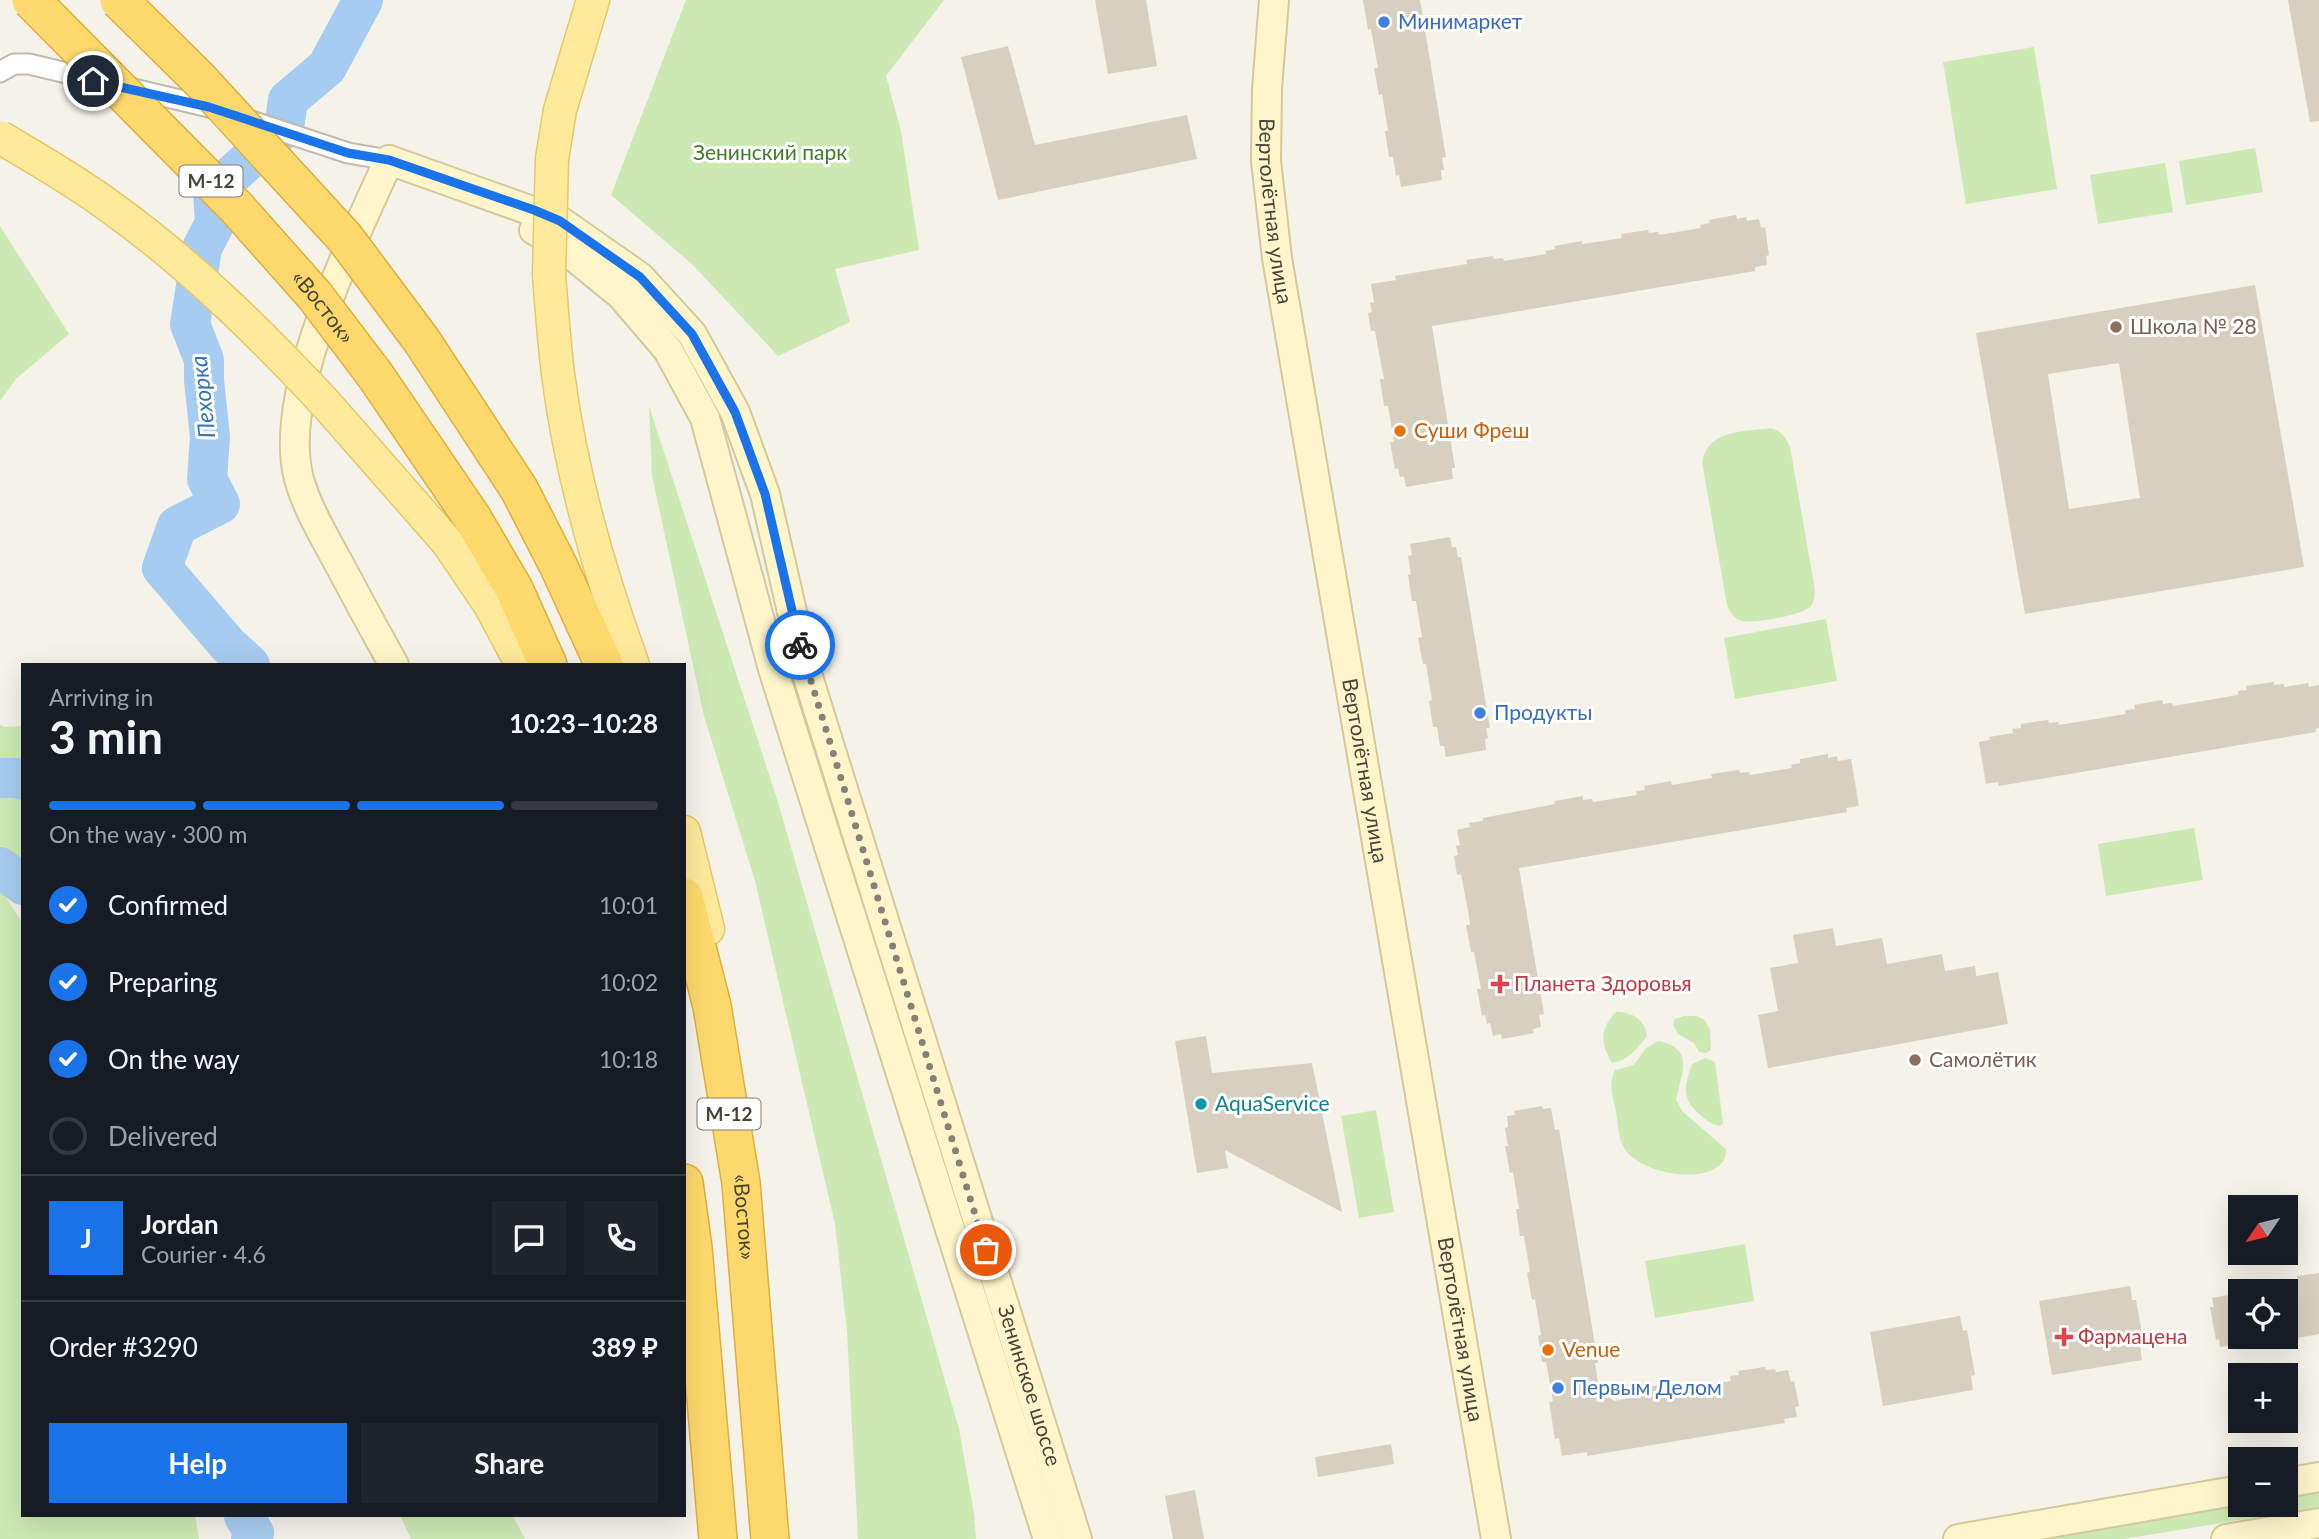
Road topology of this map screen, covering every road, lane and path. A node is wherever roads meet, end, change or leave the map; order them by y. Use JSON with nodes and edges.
{"nodes":[{"id":1,"x":31,"y":0,"type":"edge"},
{"id":2,"x":119,"y":0,"type":"edge"},
{"id":3,"x":593,"y":0,"type":"edge"},
{"id":4,"x":1274,"y":0,"type":"edge"},
{"id":5,"x":0,"y":72,"type":"edge"},
{"id":6,"x":0,"y":137,"type":"edge"},
{"id":7,"x":389,"y":160,"type":"junction"},
{"id":8,"x":393,"y":663,"type":"edge"},
{"id":9,"x":521,"y":663,"type":"edge"},
{"id":10,"x":547,"y":663,"type":"edge"},
{"id":11,"x":603,"y":663,"type":"edge"},
{"id":12,"x":632,"y":663,"type":"edge"},
{"id":13,"x":686,"y":839,"type":"edge"},
{"id":14,"x":686,"y":905,"type":"edge"},
{"id":15,"x":741,"y":1183,"type":"junction"},
{"id":16,"x":686,"y":1197,"type":"edge"},
{"id":17,"x":686,"y":1320,"type":"edge"},
{"id":18,"x":705,"y":1396,"type":"junction"},
{"id":19,"x":2319,"y":1477,"type":"edge"},
{"id":20,"x":2298,"y":1481,"type":"edge"},
{"id":21,"x":2228,"y":1492,"type":"edge"},
{"id":22,"x":2319,"y":1523,"type":"edge"},
{"id":23,"x":718,"y":1539,"type":"edge"},
{"id":24,"x":770,"y":1539,"type":"edge"},
{"id":25,"x":1048,"y":1539,"type":"edge"},
{"id":26,"x":1077,"y":1539,"type":"edge"},
{"id":27,"x":1496,"y":1539,"type":"edge"},
{"id":28,"x":1958,"y":1539,"type":"edge"},
{"id":29,"x":2225,"y":1539,"type":"edge"}],
"edges":[{"from":1,"to":10,"type":"highway","name":"«Восток»","number":"М-12","bridge":true},
{"from":2,"to":11,"type":"highway","number":"М-12","bridge":true},
{"from":3,"to":12,"type":"main road","bridge":true},
{"from":4,"to":27,"type":"main road","name":"Вертолётная улица"},
{"from":5,"to":7,"type":"street","bridge":true},
{"from":6,"to":9,"type":"main road","bridge":true},
{"from":7,"to":8,"type":"main road"},
{"from":7,"to":25,"type":"main road"},
{"from":7,"to":26,"type":"main road","name":"Зенинское шоссе"},
{"from":13,"to":15,"type":"main road"},
{"from":14,"to":15,"type":"highway","name":"«Восток»","number":"М-12"},
{"from":15,"to":24,"type":"highway","name":"«Восток»","number":"М-12"},
{"from":16,"to":18,"type":"highway"},
{"from":17,"to":18,"type":"main road"},
{"from":18,"to":23,"type":"highway"},
{"from":19,"to":20,"type":"main road"},
{"from":21,"to":28,"type":"main road"},
{"from":22,"to":29,"type":"main road"}]}
